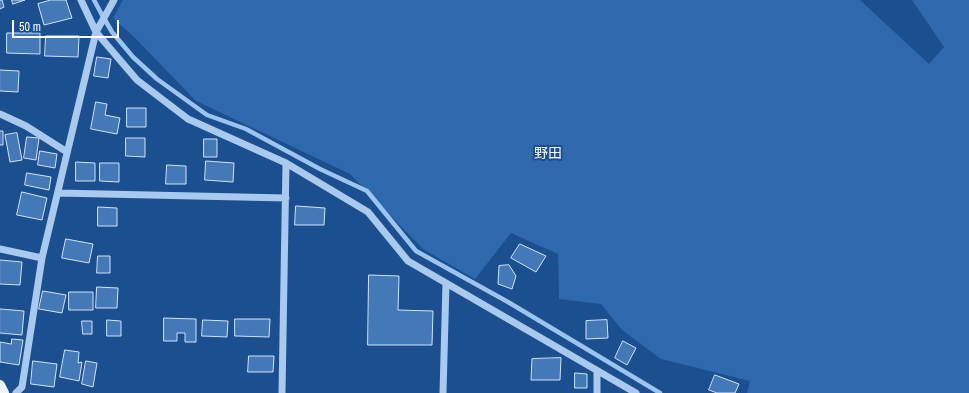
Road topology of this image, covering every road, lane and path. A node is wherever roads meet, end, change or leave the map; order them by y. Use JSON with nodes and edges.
{"nodes":[{"id":1,"x":81,"y":0,"type":"edge"},
{"id":2,"x":114,"y":0,"type":"edge"},
{"id":3,"x":96,"y":32,"type":"junction"},
{"id":4,"x":0,"y":114,"type":"edge"},
{"id":5,"x":68,"y":152,"type":"junction"},
{"id":6,"x":286,"y":163,"type":"junction"},
{"id":7,"x":58,"y":193,"type":"junction"},
{"id":8,"x":286,"y":198,"type":"junction"},
{"id":9,"x":0,"y":249,"type":"edge"},
{"id":10,"x":42,"y":258,"type":"junction"},
{"id":11,"x":446,"y":283,"type":"junction"},
{"id":12,"x":597,"y":371,"type":"junction"},
{"id":13,"x":0,"y":385,"type":"edge"},
{"id":14,"x":4,"y":393,"type":"edge"},
{"id":15,"x":16,"y":393,"type":"edge"},
{"id":16,"x":282,"y":393,"type":"edge"},
{"id":17,"x":443,"y":393,"type":"edge"},
{"id":18,"x":597,"y":393,"type":"edge"},
{"id":19,"x":636,"y":393,"type":"edge"}],
"edges":[{"from":1,"to":3,"type":"street"},
{"from":2,"to":3,"type":"street"},
{"from":3,"to":5,"type":"street"},
{"from":3,"to":6,"type":"street"},
{"from":4,"to":5,"type":"street"},
{"from":5,"to":7,"type":"street"},
{"from":6,"to":8,"type":"street"},
{"from":6,"to":11,"type":"street"},
{"from":7,"to":8,"type":"street"},
{"from":7,"to":10,"type":"street"},
{"from":8,"to":16,"type":"street"},
{"from":9,"to":10,"type":"street"},
{"from":10,"to":15,"type":"street"},
{"from":11,"to":12,"type":"street"},
{"from":11,"to":17,"type":"street"},
{"from":12,"to":18,"type":"street"},
{"from":12,"to":19,"type":"street"},
{"from":13,"to":14,"type":"main road"}]}
